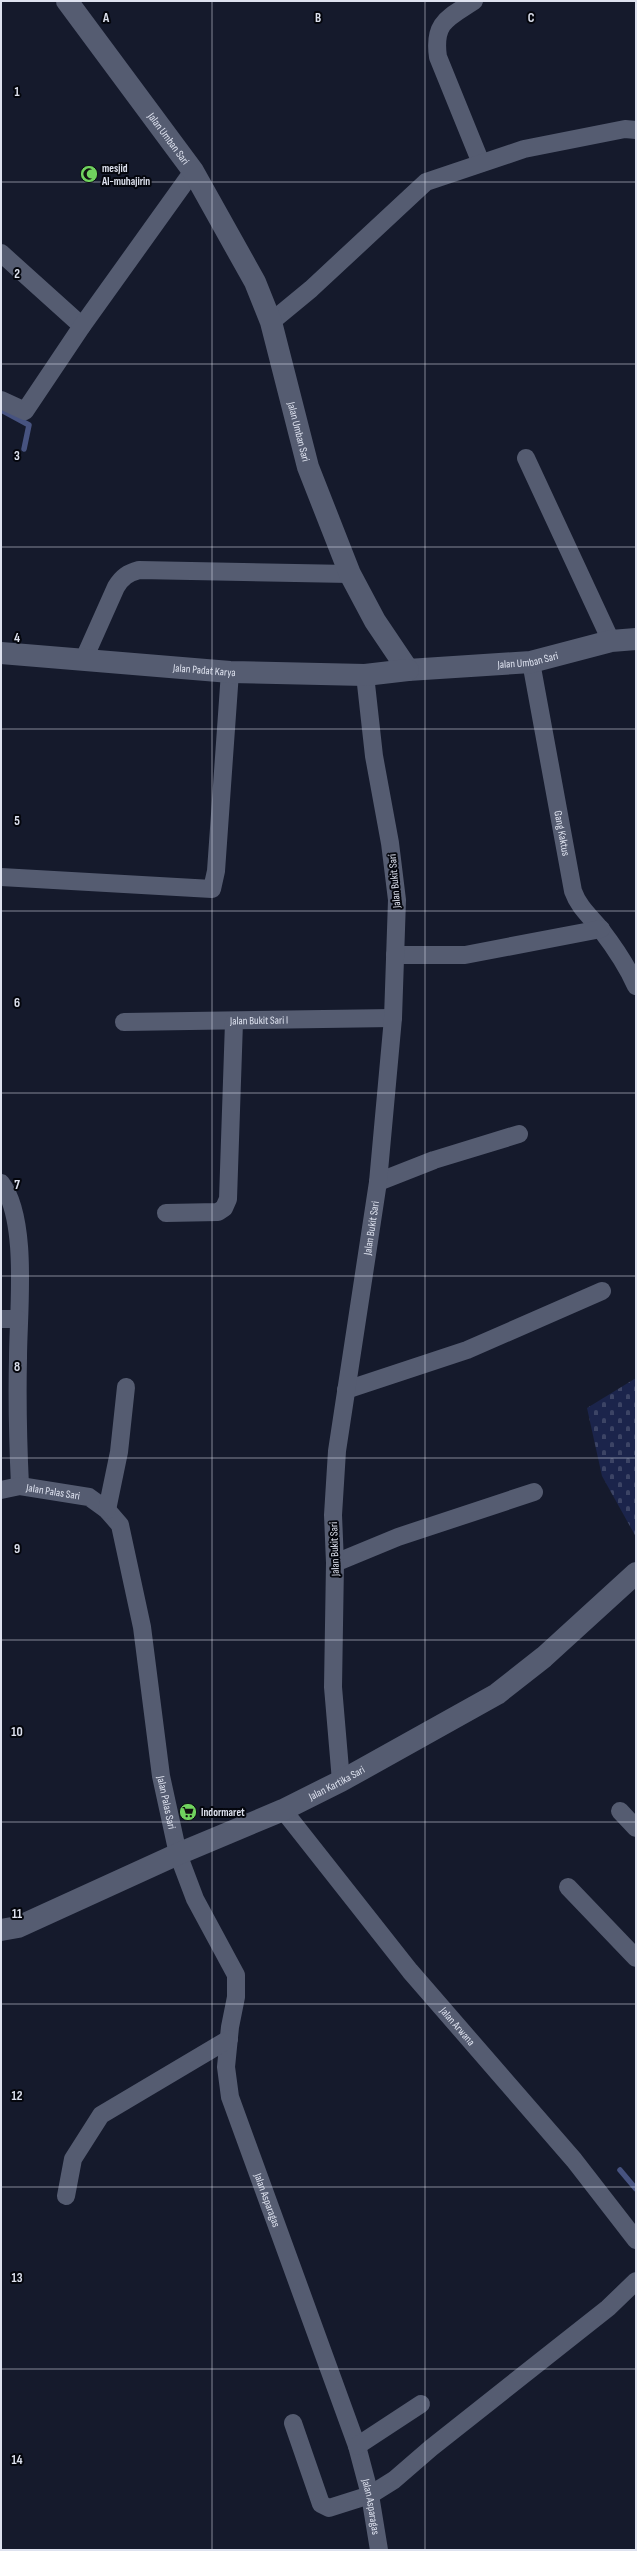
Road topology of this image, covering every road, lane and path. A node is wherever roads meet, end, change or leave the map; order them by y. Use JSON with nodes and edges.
{"nodes":[{"id":1,"x":67,"y":1,"type":"edge"},
{"id":2,"x":474,"y":1,"type":"edge"},
{"id":3,"x":636,"y":130,"type":"edge"},
{"id":4,"x":481,"y":164,"type":"junction"},
{"id":5,"x":193,"y":172,"type":"junction"},
{"id":6,"x":1,"y":253,"type":"edge"},
{"id":7,"x":271,"y":322,"type":"junction"},
{"id":8,"x":82,"y":326,"type":"junction"},
{"id":9,"x":1,"y":400,"type":"edge"},
{"id":10,"x":526,"y":458,"type":"dead end"},
{"id":11,"x":350,"y":574,"type":"junction"},
{"id":12,"x":636,"y":639,"type":"edge"},
{"id":13,"x":611,"y":640,"type":"junction"},
{"id":14,"x":1,"y":653,"type":"edge"},
{"id":15,"x":83,"y":661,"type":"junction"},
{"id":16,"x":531,"y":662,"type":"junction"},
{"id":17,"x":408,"y":670,"type":"junction"},
{"id":18,"x":230,"y":672,"type":"junction"},
{"id":19,"x":365,"y":675,"type":"junction"},
{"id":20,"x":1,"y":877,"type":"edge"},
{"id":21,"x":601,"y":930,"type":"junction"},
{"id":22,"x":395,"y":955,"type":"junction"},
{"id":23,"x":636,"y":986,"type":"edge"},
{"id":24,"x":393,"y":1018,"type":"junction"},
{"id":25,"x":124,"y":1022,"type":"dead end"},
{"id":26,"x":234,"y":1022,"type":"junction"},
{"id":27,"x":519,"y":1134,"type":"dead end"},
{"id":28,"x":378,"y":1182,"type":"junction"},
{"id":29,"x":1,"y":1183,"type":"edge"},
{"id":30,"x":166,"y":1213,"type":"dead end"},
{"id":31,"x":602,"y":1290,"type":"dead end"},
{"id":32,"x":9,"y":1319,"type":"edge"},
{"id":33,"x":126,"y":1387,"type":"dead end"},
{"id":34,"x":346,"y":1390,"type":"junction"},
{"id":35,"x":20,"y":1486,"type":"junction"},
{"id":36,"x":1,"y":1490,"type":"edge"},
{"id":37,"x":534,"y":1492,"type":"dead end"},
{"id":38,"x":108,"y":1510,"type":"junction"},
{"id":39,"x":335,"y":1563,"type":"junction"},
{"id":40,"x":636,"y":1573,"type":"edge"},
{"id":41,"x":341,"y":1782,"type":"junction"},
{"id":42,"x":283,"y":1810,"type":"junction"},
{"id":43,"x":620,"y":1812,"type":"dead end"},
{"id":44,"x":636,"y":1828,"type":"edge"},
{"id":45,"x":178,"y":1854,"type":"junction"},
{"id":46,"x":568,"y":1886,"type":"dead end"},
{"id":47,"x":1,"y":1930,"type":"edge"},
{"id":48,"x":636,"y":1958,"type":"edge"},
{"id":49,"x":229,"y":2039,"type":"junction"},
{"id":50,"x":66,"y":2196,"type":"dead end"},
{"id":51,"x":636,"y":2240,"type":"edge"},
{"id":52,"x":636,"y":2281,"type":"edge"},
{"id":53,"x":421,"y":2404,"type":"dead end"},
{"id":54,"x":293,"y":2424,"type":"dead end"},
{"id":55,"x":357,"y":2446,"type":"junction"},
{"id":56,"x":370,"y":2495,"type":"junction"},
{"id":57,"x":379,"y":2550,"type":"edge"}],
"edges":[{"from":1,"to":5,"type":"street","name":"Jalan Umban Sari"},
{"from":2,"to":4,"type":"street"},
{"from":3,"to":4,"type":"street"},
{"from":4,"to":7,"type":"street"},
{"from":5,"to":7,"type":"street","name":"Jalan Umban Sari"},
{"from":5,"to":8,"type":"street"},
{"from":6,"to":8,"type":"street"},
{"from":7,"to":11,"type":"street","name":"Jalan Umban Sari"},
{"from":8,"to":9,"type":"street"},
{"from":10,"to":13,"type":"street"},
{"from":11,"to":15,"type":"street"},
{"from":11,"to":17,"type":"street","name":"Jalan Umban Sari"},
{"from":12,"to":13,"type":"street","name":"Jalan Umban Sari"},
{"from":13,"to":16,"type":"street","name":"Jalan Umban Sari"},
{"from":14,"to":15,"type":"street","name":"Jalan Padat Karya"},
{"from":15,"to":18,"type":"street","name":"Jalan Padat Karya"},
{"from":16,"to":17,"type":"street","name":"Jalan Umban Sari"},
{"from":16,"to":21,"type":"street","name":"Gang Kaktus"},
{"from":17,"to":19,"type":"street","name":"Jalan Padat Karya"},
{"from":18,"to":19,"type":"street","name":"Jalan Padat Karya"},
{"from":18,"to":20,"type":"street"},
{"from":19,"to":22,"type":"street","name":"Jalan Bukit Sari"},
{"from":21,"to":22,"type":"street"},
{"from":21,"to":23,"type":"street","name":"Gang Kaktus"},
{"from":22,"to":24,"type":"street","name":"Jalan Bukit Sari"},
{"from":24,"to":26,"type":"street","name":"Jalan Bukit Sari I"},
{"from":24,"to":28,"type":"street","name":"Jalan Bukit Sari"},
{"from":25,"to":26,"type":"street","name":"Jalan Bukit Sari I"},
{"from":26,"to":30,"type":"street"},
{"from":27,"to":28,"type":"street"},
{"from":28,"to":34,"type":"street","name":"Jalan Bukit Sari"},
{"from":29,"to":32,"type":"street","name":"Jalan Palas Sari"},
{"from":31,"to":34,"type":"street"},
{"from":32,"to":35,"type":"street","name":"Jalan Palas Sari"},
{"from":33,"to":38,"type":"street"},
{"from":34,"to":39,"type":"street","name":"Jalan Bukit Sari"},
{"from":35,"to":36,"type":"street"},
{"from":35,"to":38,"type":"street","name":"Jalan Palas Sari"},
{"from":37,"to":39,"type":"street"},
{"from":38,"to":45,"type":"street","name":"Jalan Palas Sari"},
{"from":39,"to":41,"type":"street","name":"Jalan Bukit Sari"},
{"from":40,"to":41,"type":"street","name":"Jalan Kartika Sari"},
{"from":41,"to":42,"type":"street","name":"Jalan Kartika Sari"},
{"from":42,"to":45,"type":"street","name":"Jalan Kartika Sari"},
{"from":42,"to":51,"type":"street","name":"Jalan Arwana"},
{"from":43,"to":44,"type":"street"},
{"from":45,"to":47,"type":"street","name":"Jalan Kartika Sari"},
{"from":45,"to":49,"type":"street","name":"Jalan Asparagas"},
{"from":46,"to":48,"type":"street"},
{"from":49,"to":50,"type":"street"},
{"from":49,"to":55,"type":"street","name":"Jalan Asparagas"},
{"from":52,"to":56,"type":"street"},
{"from":53,"to":55,"type":"street"},
{"from":54,"to":56,"type":"street"},
{"from":55,"to":56,"type":"street","name":"Jalan Asparagas"},
{"from":56,"to":57,"type":"street","name":"Jalan Asparagas"}]}
